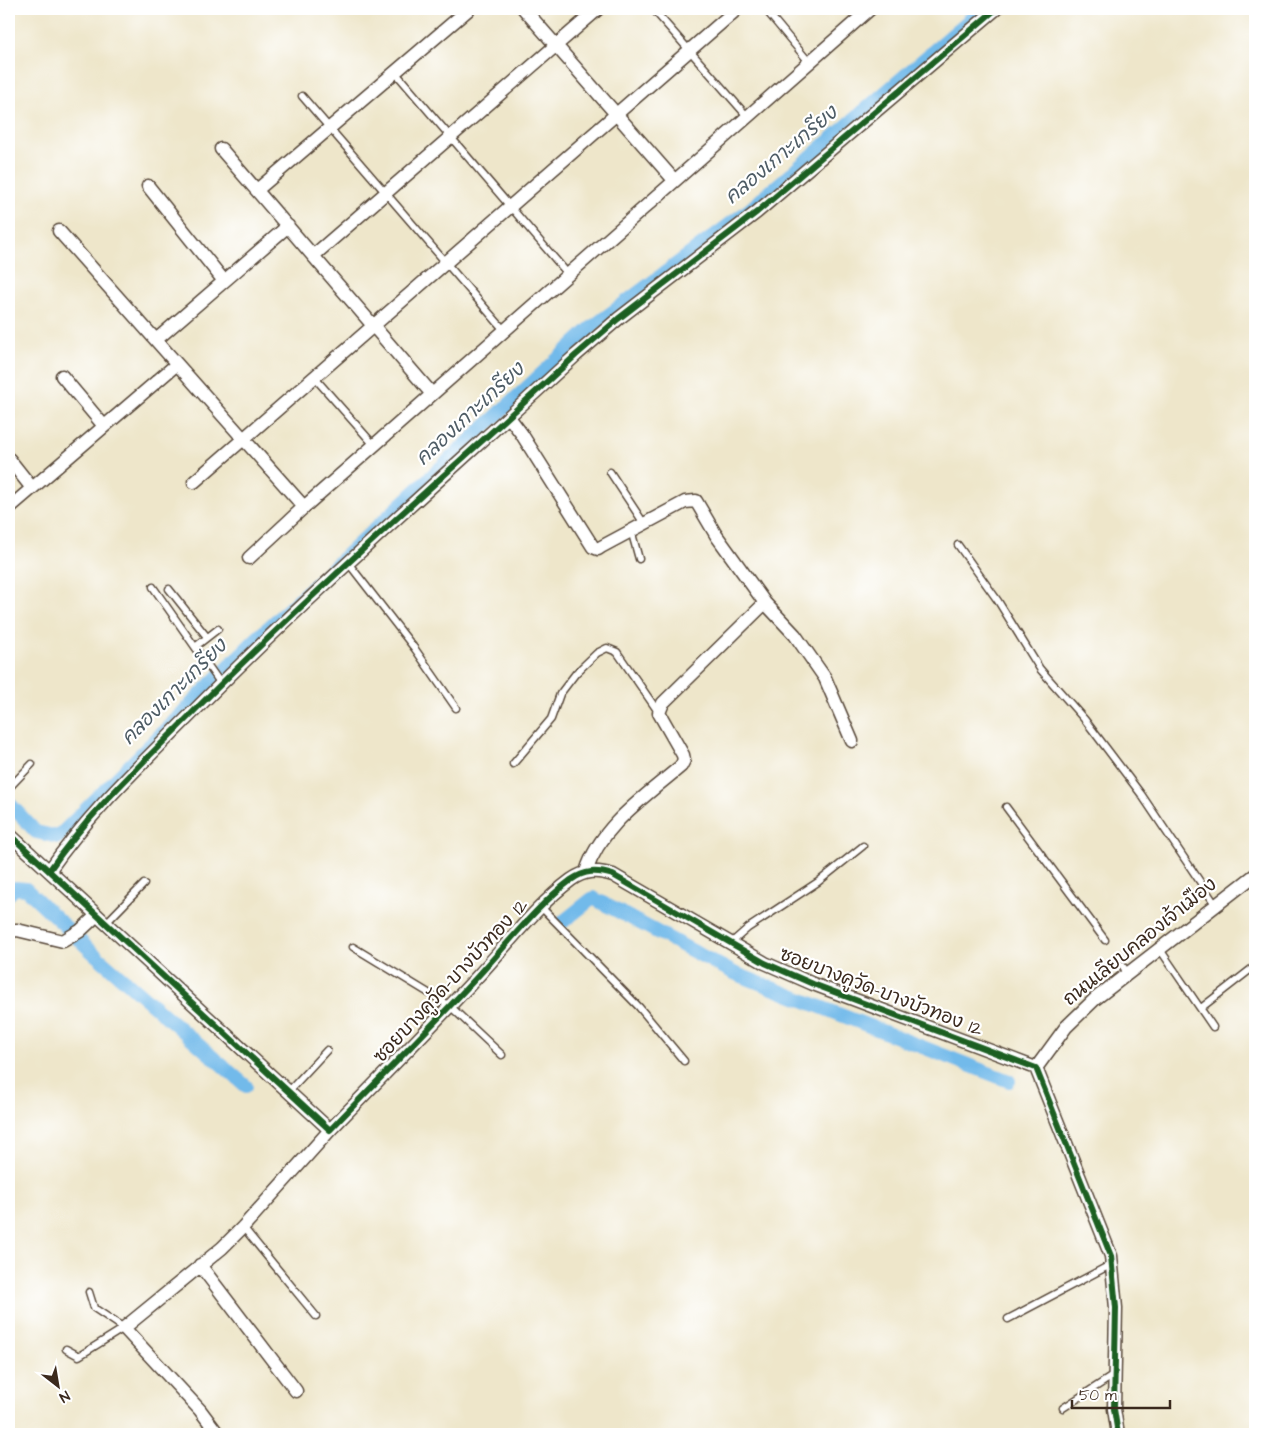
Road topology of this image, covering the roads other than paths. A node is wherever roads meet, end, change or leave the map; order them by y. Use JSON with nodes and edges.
{"nodes":[{"id":1,"x":469,"y":9,"type":"edge"},
{"id":2,"x":524,"y":9,"type":"edge"},
{"id":3,"x":598,"y":9,"type":"edge"},
{"id":4,"x":653,"y":9,"type":"edge"},
{"id":5,"x":737,"y":9,"type":"edge"},
{"id":6,"x":765,"y":9,"type":"edge"},
{"id":7,"x":870,"y":9,"type":"edge"},
{"id":8,"x":996,"y":9,"type":"edge"},
{"id":9,"x":556,"y":46,"type":"junction"},
{"id":10,"x":689,"y":50,"type":"junction"},
{"id":11,"x":810,"y":62,"type":"junction"},
{"id":12,"x":395,"y":72,"type":"junction"},
{"id":13,"x":302,"y":96,"type":"dead end"},
{"id":14,"x":615,"y":113,"type":"junction"},
{"id":15,"x":747,"y":116,"type":"junction"},
{"id":16,"x":330,"y":128,"type":"junction"},
{"id":17,"x":451,"y":137,"type":"junction"},
{"id":18,"x":221,"y":149,"type":"dead end"},
{"id":19,"x":674,"y":180,"type":"junction"},
{"id":20,"x":148,"y":186,"type":"dead end"},
{"id":21,"x":257,"y":190,"type":"junction"},
{"id":22,"x":386,"y":194,"type":"junction"},
{"id":23,"x":510,"y":206,"type":"junction"},
{"id":24,"x":288,"y":226,"type":"junction"},
{"id":25,"x":59,"y":232,"type":"dead end"},
{"id":26,"x":314,"y":256,"type":"junction"},
{"id":27,"x":445,"y":262,"type":"junction"},
{"id":28,"x":568,"y":274,"type":"junction"},
{"id":29,"x":224,"y":281,"type":"junction"},
{"id":30,"x":373,"y":325,"type":"junction"},
{"id":31,"x":504,"y":330,"type":"junction"},
{"id":32,"x":156,"y":340,"type":"junction"},
{"id":33,"x":177,"y":364,"type":"junction"},
{"id":34,"x":62,"y":376,"type":"dead end"},
{"id":35,"x":314,"y":377,"type":"junction"},
{"id":36,"x":432,"y":394,"type":"junction"},
{"id":37,"x":509,"y":417,"type":"junction"},
{"id":38,"x":104,"y":426,"type":"junction"},
{"id":39,"x":243,"y":439,"type":"junction"},
{"id":40,"x":374,"y":445,"type":"junction"},
{"id":41,"x":9,"y":459,"type":"edge"},
{"id":42,"x":610,"y":472,"type":"dead end"},
{"id":43,"x":194,"y":482,"type":"dead end"},
{"id":44,"x":32,"y":488,"type":"junction"},
{"id":45,"x":304,"y":507,"type":"junction"},
{"id":46,"x":9,"y":508,"type":"edge"},
{"id":47,"x":643,"y":522,"type":"junction"},
{"id":48,"x":631,"y":530,"type":"junction"},
{"id":49,"x":958,"y":545,"type":"dead end"},
{"id":50,"x":249,"y":558,"type":"dead end"},
{"id":51,"x":639,"y":560,"type":"dead end"},
{"id":52,"x":349,"y":564,"type":"junction"},
{"id":53,"x":153,"y":587,"type":"dead end"},
{"id":54,"x":169,"y":589,"type":"dead end"},
{"id":55,"x":765,"y":603,"type":"junction"},
{"id":56,"x":218,"y":629,"type":"dead end"},
{"id":57,"x":207,"y":637,"type":"junction"},
{"id":58,"x":195,"y":647,"type":"junction"},
{"id":59,"x":220,"y":683,"type":"junction"},
{"id":60,"x":456,"y":708,"type":"dead end"},
{"id":61,"x":659,"y":713,"type":"junction"},
{"id":62,"x":852,"y":741,"type":"dead end"},
{"id":63,"x":32,"y":764,"type":"dead end"},
{"id":64,"x":513,"y":764,"type":"dead end"},
{"id":65,"x":9,"y":787,"type":"edge"},
{"id":66,"x":1006,"y":807,"type":"dead end"},
{"id":67,"x":9,"y":834,"type":"edge"},
{"id":68,"x":863,"y":846,"type":"dead end"},
{"id":69,"x":49,"y":871,"type":"junction"},
{"id":70,"x":586,"y":872,"type":"junction"},
{"id":71,"x":1255,"y":875,"type":"edge"},
{"id":72,"x":144,"y":884,"type":"dead end"},
{"id":73,"x":1215,"y":904,"type":"junction"},
{"id":74,"x":542,"y":908,"type":"junction"},
{"id":75,"x":102,"y":919,"type":"junction"},
{"id":76,"x":9,"y":930,"type":"edge"},
{"id":77,"x":1105,"y":940,"type":"dead end"},
{"id":78,"x":730,"y":944,"type":"junction"},
{"id":79,"x":353,"y":947,"type":"dead end"},
{"id":80,"x":1158,"y":948,"type":"junction"},
{"id":81,"x":1255,"y":966,"type":"edge"},
{"id":82,"x":450,"y":1006,"type":"junction"},
{"id":83,"x":1201,"y":1008,"type":"junction"},
{"id":84,"x":1213,"y":1027,"type":"dead end"},
{"id":85,"x":327,"y":1050,"type":"dead end"},
{"id":86,"x":502,"y":1055,"type":"dead end"},
{"id":87,"x":684,"y":1062,"type":"dead end"},
{"id":88,"x":1036,"y":1068,"type":"junction"},
{"id":89,"x":288,"y":1092,"type":"junction"},
{"id":90,"x":330,"y":1130,"type":"junction"},
{"id":91,"x":243,"y":1227,"type":"junction"},
{"id":92,"x":1112,"y":1264,"type":"junction"},
{"id":93,"x":200,"y":1266,"type":"junction"},
{"id":94,"x":89,"y":1292,"type":"dead end"},
{"id":95,"x":316,"y":1316,"type":"dead end"},
{"id":96,"x":1008,"y":1319,"type":"dead end"},
{"id":97,"x":124,"y":1328,"type":"junction"},
{"id":98,"x":66,"y":1349,"type":"dead end"},
{"id":99,"x":1115,"y":1375,"type":"junction"},
{"id":100,"x":296,"y":1391,"type":"dead end"},
{"id":101,"x":1063,"y":1408,"type":"dead end"},
{"id":102,"x":218,"y":1434,"type":"edge"},
{"id":103,"x":1118,"y":1434,"type":"edge"}],
"edges":[{"from":1,"to":12,"type":"street"},
{"from":2,"to":9,"type":"street"},
{"from":3,"to":9,"type":"street"},
{"from":4,"to":10,"type":"lane"},
{"from":5,"to":10,"type":"street"},
{"from":6,"to":11,"type":"lane"},
{"from":7,"to":11,"type":"street"},
{"from":8,"to":37,"type":"street"},
{"from":9,"to":14,"type":"street"},
{"from":9,"to":17,"type":"street"},
{"from":10,"to":14,"type":"street"},
{"from":10,"to":15,"type":"lane"},
{"from":11,"to":15,"type":"street"},
{"from":12,"to":16,"type":"street"},
{"from":12,"to":17,"type":"lane"},
{"from":13,"to":16,"type":"lane"},
{"from":14,"to":19,"type":"street"},
{"from":14,"to":23,"type":"street"},
{"from":15,"to":19,"type":"street"},
{"from":16,"to":21,"type":"street"},
{"from":16,"to":22,"type":"lane"},
{"from":17,"to":22,"type":"street"},
{"from":17,"to":23,"type":"lane"},
{"from":18,"to":21,"type":"street"},
{"from":19,"to":28,"type":"street"},
{"from":20,"to":29,"type":"street"},
{"from":21,"to":24,"type":"street"},
{"from":22,"to":26,"type":"street"},
{"from":22,"to":27,"type":"lane"},
{"from":23,"to":27,"type":"street"},
{"from":23,"to":28,"type":"lane"},
{"from":24,"to":26,"type":"street"},
{"from":24,"to":29,"type":"street"},
{"from":25,"to":32,"type":"street"},
{"from":26,"to":30,"type":"street"},
{"from":27,"to":30,"type":"street"},
{"from":27,"to":31,"type":"lane"},
{"from":28,"to":31,"type":"street"},
{"from":29,"to":32,"type":"street"},
{"from":30,"to":35,"type":"street"},
{"from":30,"to":36,"type":"street"},
{"from":31,"to":36,"type":"street"},
{"from":32,"to":33,"type":"street"},
{"from":33,"to":38,"type":"street"},
{"from":33,"to":39,"type":"street"},
{"from":34,"to":38,"type":"street"},
{"from":35,"to":39,"type":"street"},
{"from":35,"to":40,"type":"lane"},
{"from":36,"to":40,"type":"street"},
{"from":37,"to":48,"type":"street"},
{"from":37,"to":52,"type":"street"},
{"from":38,"to":44,"type":"street"},
{"from":39,"to":43,"type":"street"},
{"from":39,"to":45,"type":"street"},
{"from":40,"to":45,"type":"street"},
{"from":41,"to":44,"type":"street"},
{"from":42,"to":47,"type":"lane"},
{"from":44,"to":46,"type":"street"},
{"from":45,"to":50,"type":"street"},
{"from":47,"to":48,"type":"street"},
{"from":47,"to":55,"type":"street"},
{"from":48,"to":51,"type":"lane"},
{"from":49,"to":73,"type":"lane"},
{"from":52,"to":59,"type":"street"},
{"from":52,"to":60,"type":"lane"},
{"from":53,"to":58,"type":"lane"},
{"from":54,"to":57,"type":"lane"},
{"from":55,"to":61,"type":"street"},
{"from":55,"to":62,"type":"street"},
{"from":56,"to":57,"type":"lane"},
{"from":57,"to":58,"type":"lane"},
{"from":58,"to":59,"type":"lane"},
{"from":59,"to":69,"type":"street"},
{"from":61,"to":64,"type":"lane"},
{"from":61,"to":70,"type":"street"},
{"from":63,"to":65,"type":"lane"},
{"from":66,"to":77,"type":"lane"},
{"from":67,"to":69,"type":"street"},
{"from":68,"to":78,"type":"lane"},
{"from":69,"to":75,"type":"street"},
{"from":70,"to":74,"type":"street","name":"ซอยบางคูวัด-บางบัวทอง 12"},
{"from":70,"to":78,"type":"street","name":"ซอยบางคูวัด-บางบัวทอง 12"},
{"from":71,"to":73,"type":"street","name":"ถนนเลียบคลองเจ้าเมือง"},
{"from":72,"to":75,"type":"lane"},
{"from":73,"to":80,"type":"street","name":"ถนนเลียบคลองเจ้าเมือง"},
{"from":74,"to":82,"type":"street","name":"ซอยบางคูวัด-บางบัวทอง 12"},
{"from":74,"to":87,"type":"lane"},
{"from":75,"to":76,"type":"street"},
{"from":75,"to":89,"type":"street"},
{"from":78,"to":88,"type":"street","name":"ซอยบางคูวัด-บางบัวทอง 12"},
{"from":79,"to":82,"type":"lane"},
{"from":80,"to":83,"type":"lane"},
{"from":80,"to":88,"type":"street","name":"ถนนเลียบคลองเจ้าเมือง"},
{"from":81,"to":83,"type":"lane"},
{"from":82,"to":86,"type":"lane"},
{"from":82,"to":90,"type":"street","name":"ซอยบางคูวัด-บางบัวทอง 12"},
{"from":83,"to":84,"type":"lane"},
{"from":85,"to":89,"type":"lane"},
{"from":88,"to":92,"type":"street"},
{"from":89,"to":90,"type":"street"},
{"from":90,"to":91,"type":"street","name":"ซอยบางคูวัด-บางบัวทอง 12"},
{"from":91,"to":93,"type":"street","name":"ซอยบางคูวัด-บางบัวทอง 12"},
{"from":91,"to":95,"type":"lane"},
{"from":92,"to":96,"type":"lane"},
{"from":92,"to":99,"type":"street"},
{"from":93,"to":97,"type":"street","name":"ซอยบางคูวัด-บางบัวทอง 12"},
{"from":93,"to":100,"type":"street"},
{"from":94,"to":97,"type":"lane"},
{"from":97,"to":98,"type":"lane"},
{"from":97,"to":102,"type":"street"},
{"from":99,"to":101,"type":"lane"},
{"from":99,"to":103,"type":"street"}]}
